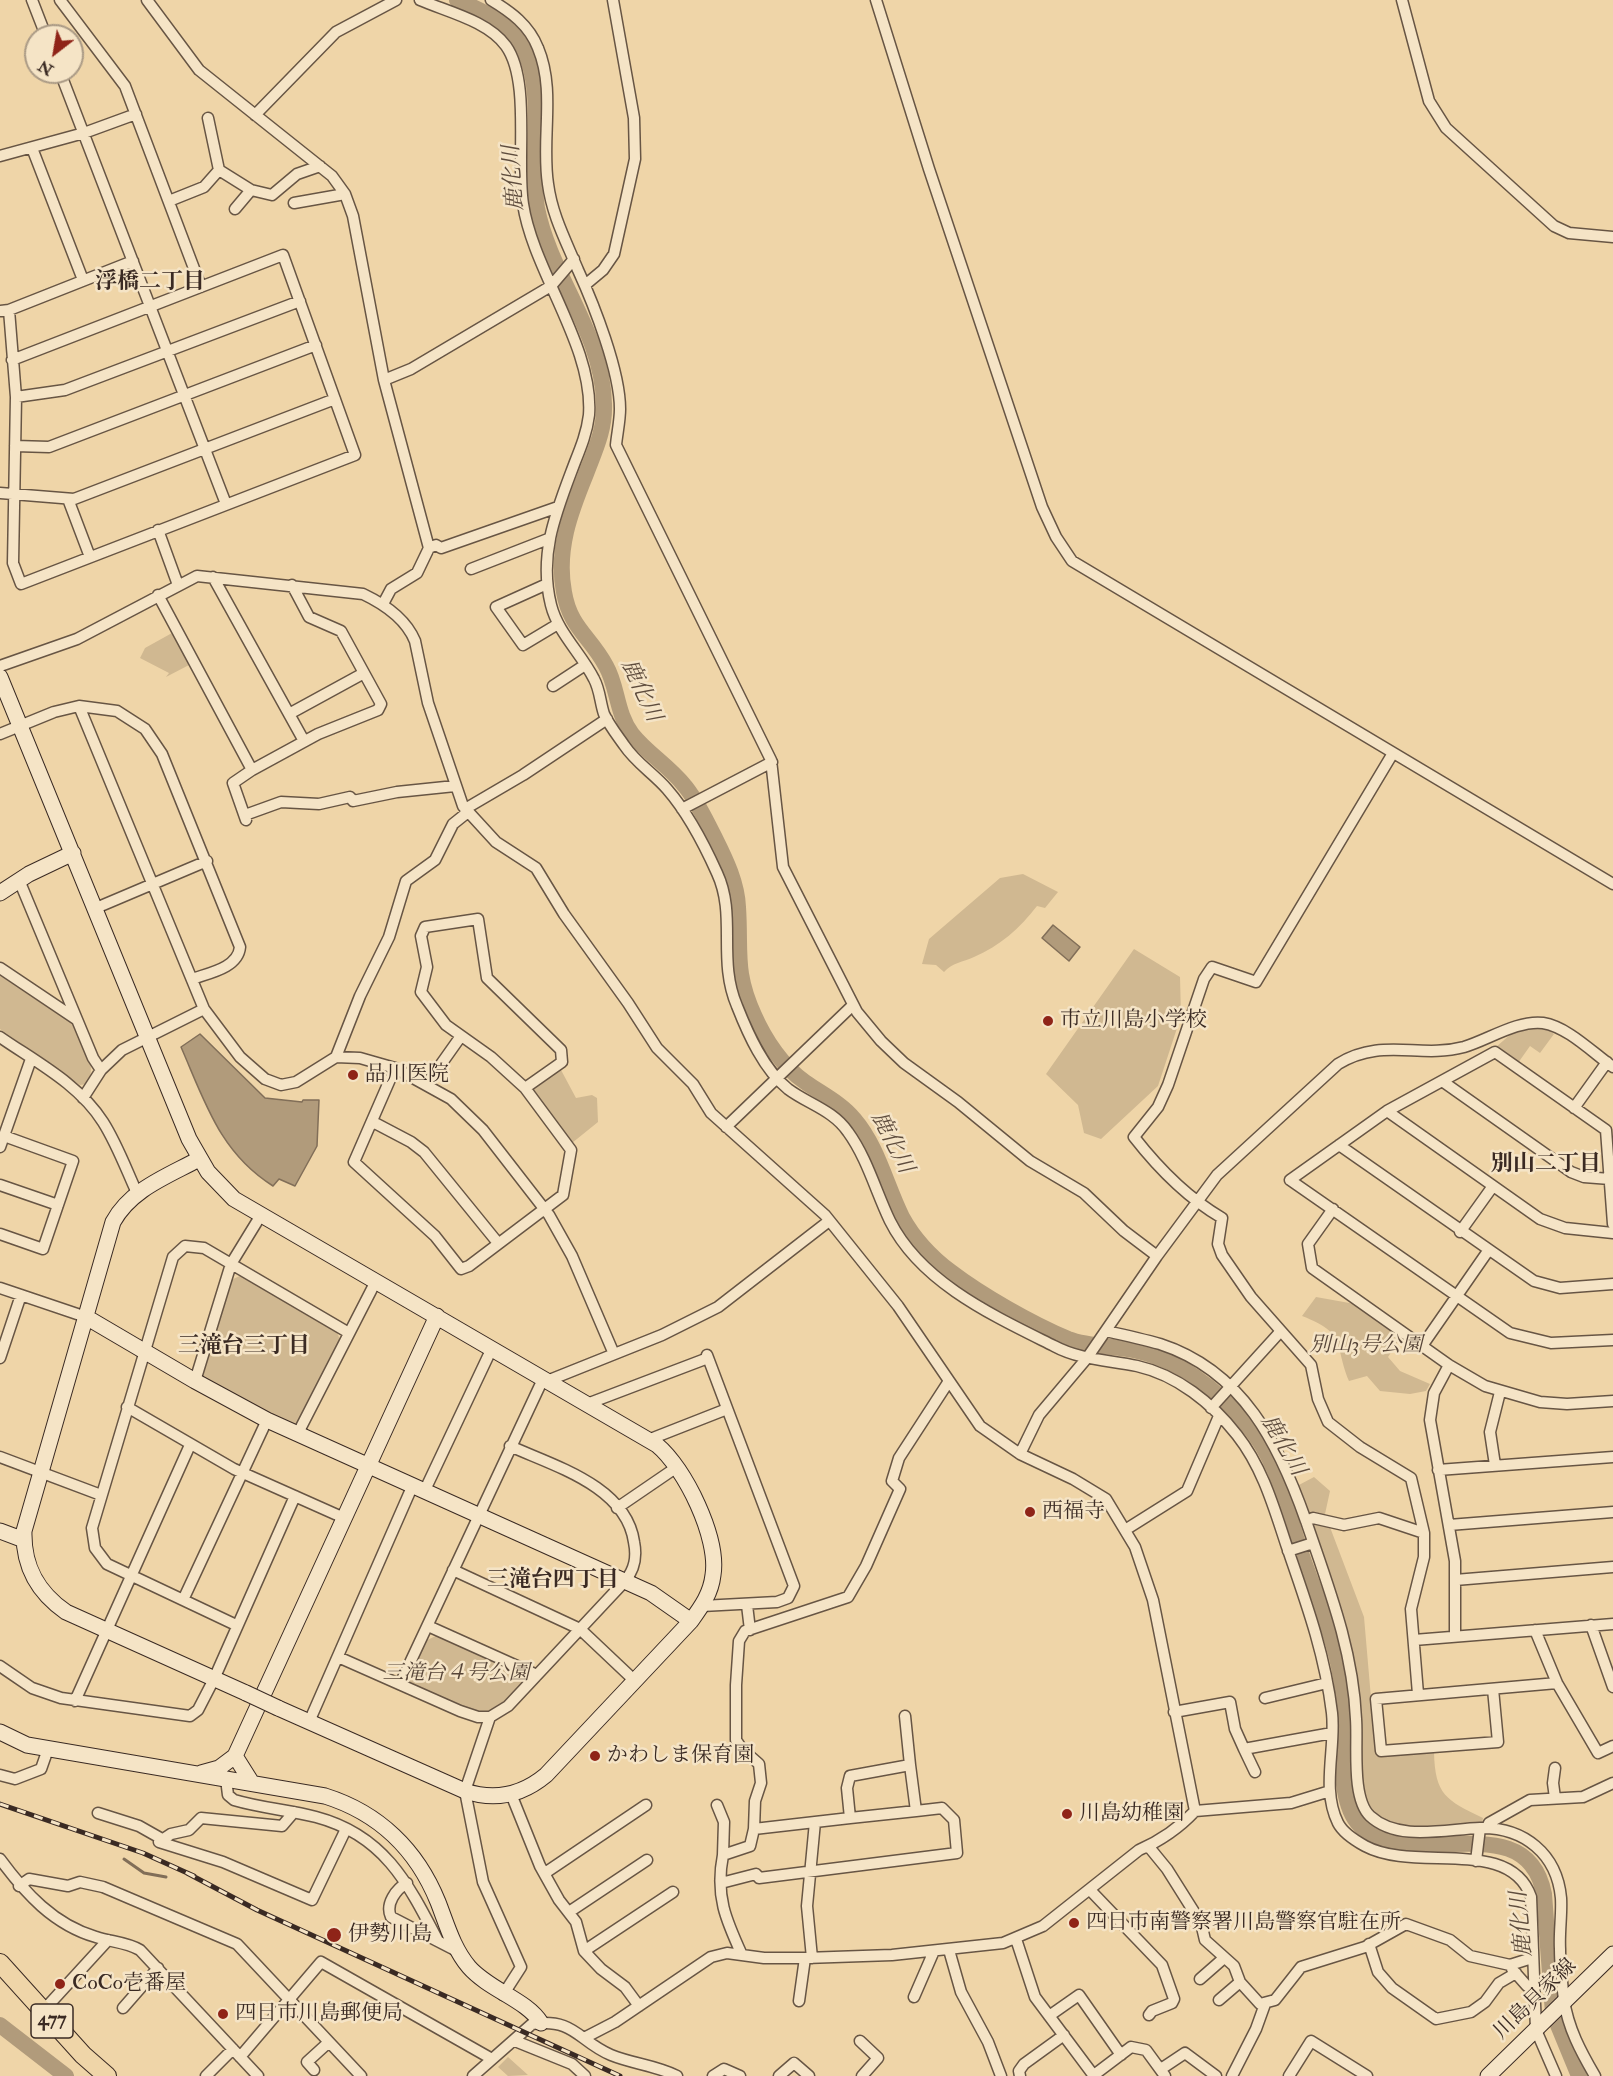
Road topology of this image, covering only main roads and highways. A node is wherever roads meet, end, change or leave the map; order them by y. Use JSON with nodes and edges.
{"nodes":[{"id":1,"x":0,"y":1963,"type":"edge"},
{"id":2,"x":107,"y":2076,"type":"edge"}],
"edges":[{"from":1,"to":2,"type":"highway","number":"477"}]}
